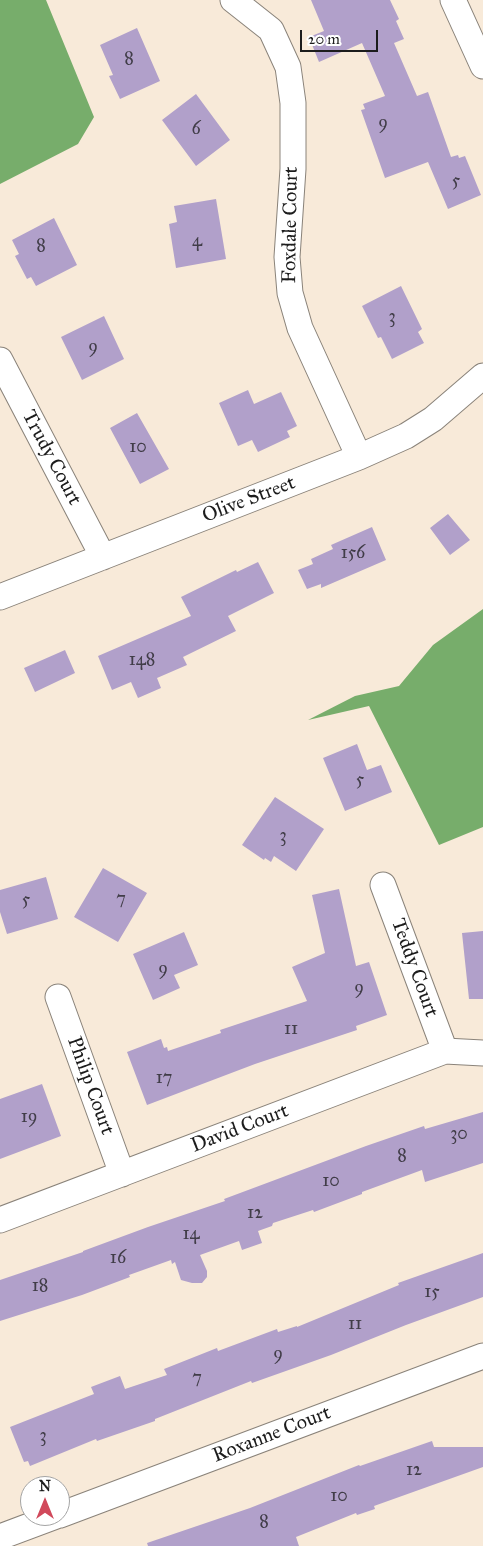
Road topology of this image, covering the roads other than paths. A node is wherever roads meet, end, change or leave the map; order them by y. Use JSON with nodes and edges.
{"nodes":[{"id":1,"x":233,"y":0,"type":"edge"},
{"id":2,"x":453,"y":0,"type":"edge"},
{"id":3,"x":483,"y":66,"type":"edge"},
{"id":4,"x":0,"y":360,"type":"edge"},
{"id":5,"x":483,"y":376,"type":"edge"},
{"id":6,"x":360,"y":457,"type":"junction"},
{"id":7,"x":103,"y":557,"type":"junction"},
{"id":8,"x":0,"y":597,"type":"edge"},
{"id":9,"x":383,"y":885,"type":"dead end"},
{"id":10,"x":58,"y":997,"type":"dead end"},
{"id":11,"x":445,"y":1051,"type":"junction"},
{"id":12,"x":483,"y":1053,"type":"edge"},
{"id":13,"x":122,"y":1174,"type":"junction"},
{"id":14,"x":0,"y":1220,"type":"edge"},
{"id":15,"x":483,"y":1356,"type":"edge"},
{"id":16,"x":70,"y":1511,"type":"edge"},
{"id":17,"x":29,"y":1526,"type":"edge"},
{"id":18,"x":0,"y":1537,"type":"edge"}],
"edges":[{"from":1,"to":6,"type":"street","name":"Foxdale Court"},
{"from":2,"to":3,"type":"street"},
{"from":4,"to":7,"type":"street","name":"Trudy Court"},
{"from":5,"to":6,"type":"street","name":"Olive Street"},
{"from":6,"to":7,"type":"street","name":"Olive Street"},
{"from":7,"to":8,"type":"street","name":"Olive Street"},
{"from":9,"to":11,"type":"street","name":"Teddy Court"},
{"from":10,"to":13,"type":"street","name":"Philip Court"},
{"from":11,"to":12,"type":"street","name":"David Court"},
{"from":11,"to":13,"type":"street","name":"David Court"},
{"from":13,"to":14,"type":"street","name":"David Court"},
{"from":15,"to":16,"type":"street","name":"Roxanne Court"},
{"from":17,"to":18,"type":"street"}]}
